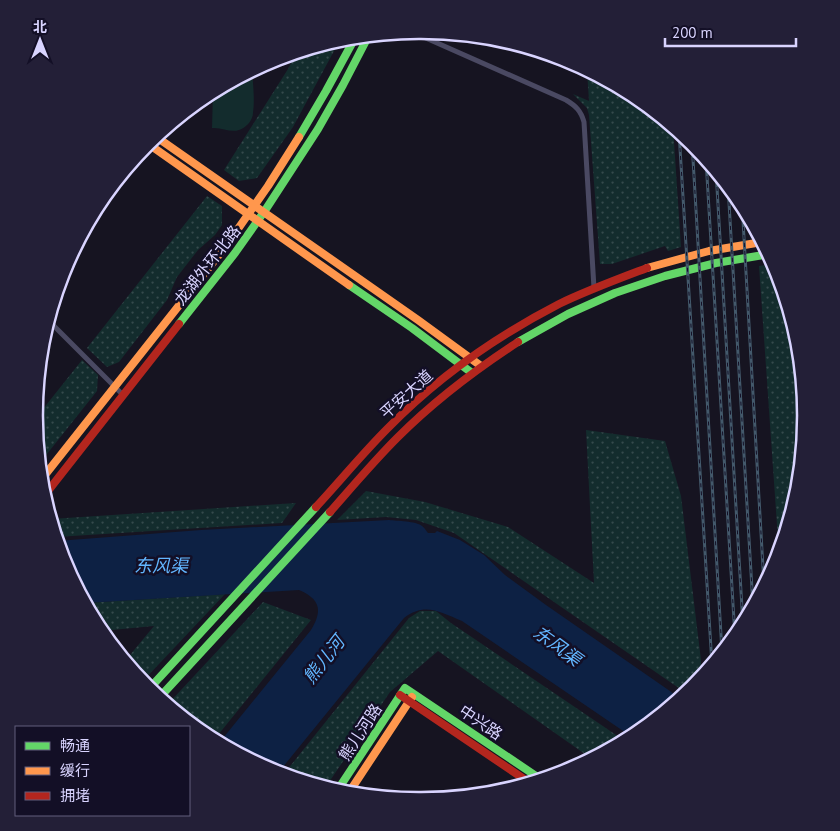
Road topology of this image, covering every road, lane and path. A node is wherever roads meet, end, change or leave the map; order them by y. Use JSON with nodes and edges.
{"nodes":[{"id":1,"x":429,"y":39,"type":"edge"},
{"id":2,"x":365,"y":43,"type":"edge"},
{"id":3,"x":351,"y":45,"type":"edge"},
{"id":4,"x":162,"y":141,"type":"edge"},
{"id":5,"x":155,"y":148,"type":"edge"},
{"id":6,"x":254,"y":206,"type":"junction"},
{"id":7,"x":264,"y":212,"type":"junction"},
{"id":8,"x":248,"y":214,"type":"junction"},
{"id":9,"x":258,"y":221,"type":"junction"},
{"id":10,"x":755,"y":243,"type":"edge"},
{"id":11,"x":761,"y":255,"type":"edge"},
{"id":12,"x":594,"y":288,"type":"junction"},
{"id":13,"x":54,"y":326,"type":"edge"},
{"id":14,"x":470,"y":358,"type":"junction"},
{"id":15,"x":462,"y":364,"type":"junction"},
{"id":16,"x":481,"y":366,"type":"junction"},
{"id":17,"x":472,"y":372,"type":"junction"},
{"id":18,"x":115,"y":386,"type":"junction"},
{"id":19,"x":123,"y":395,"type":"junction"},
{"id":20,"x":47,"y":472,"type":"edge"},
{"id":21,"x":50,"y":488,"type":"edge"},
{"id":22,"x":155,"y":683,"type":"edge"},
{"id":23,"x":405,"y":688,"type":"joint"},
{"id":24,"x":165,"y":692,"type":"edge"},
{"id":25,"x":414,"y":694,"type":"junction"},
{"id":26,"x":400,"y":695,"type":"junction"},
{"id":27,"x":409,"y":701,"type":"junction"},
{"id":28,"x":533,"y":774,"type":"edge"},
{"id":29,"x":522,"y":778,"type":"edge"},
{"id":30,"x":342,"y":784,"type":"edge"},
{"id":31,"x":353,"y":786,"type":"edge"}],
"edges":[{"from":1,"to":12,"type":"street"},
{"from":2,"to":7,"type":"main road","name":"龙湖外环北路"},
{"from":3,"to":6,"type":"main road","name":"龙湖外环北路"},
{"from":4,"to":6,"type":"main road"},
{"from":5,"to":8,"type":"main road"},
{"from":6,"to":7,"type":"main road"},
{"from":6,"to":8,"type":"main road","name":"龙湖外环北路"},
{"from":7,"to":9,"type":"main road","name":"龙湖外环北路"},
{"from":7,"to":14,"type":"main road"},
{"from":8,"to":9,"type":"main road"},
{"from":8,"to":18,"type":"main road","name":"龙湖外环北路"},
{"from":9,"to":15,"type":"main road"},
{"from":9,"to":19,"type":"main road","name":"龙湖外环北路"},
{"from":10,"to":12,"type":"main road","name":"平安大道"},
{"from":11,"to":16,"type":"main road","name":"平安大道"},
{"from":12,"to":14,"type":"main road","name":"平安大道"},
{"from":13,"to":18,"type":"street"},
{"from":14,"to":15,"type":"main road","name":"平安大道"},
{"from":14,"to":16,"type":"main road"},
{"from":15,"to":17,"type":"main road"},
{"from":15,"to":22,"type":"main road","name":"平安大道"},
{"from":16,"to":17,"type":"main road","name":"平安大道"},
{"from":17,"to":24,"type":"main road","name":"平安大道"},
{"from":18,"to":19,"type":"street"},
{"from":18,"to":20,"type":"main road","name":"龙湖外环北路"},
{"from":19,"to":21,"type":"main road","name":"龙湖外环北路"},
{"from":23,"to":25,"type":"main road","name":"中兴路"},
{"from":23,"to":26,"type":"main road","name":"熊儿河路"},
{"from":25,"to":27,"type":"main road","name":"熊儿河路"},
{"from":25,"to":28,"type":"main road","name":"中兴路"},
{"from":26,"to":27,"type":"main road","name":"中兴路"},
{"from":26,"to":30,"type":"main road","name":"熊儿河路"},
{"from":27,"to":29,"type":"main road","name":"中兴路"},
{"from":27,"to":31,"type":"main road","name":"熊儿河路"}]}
